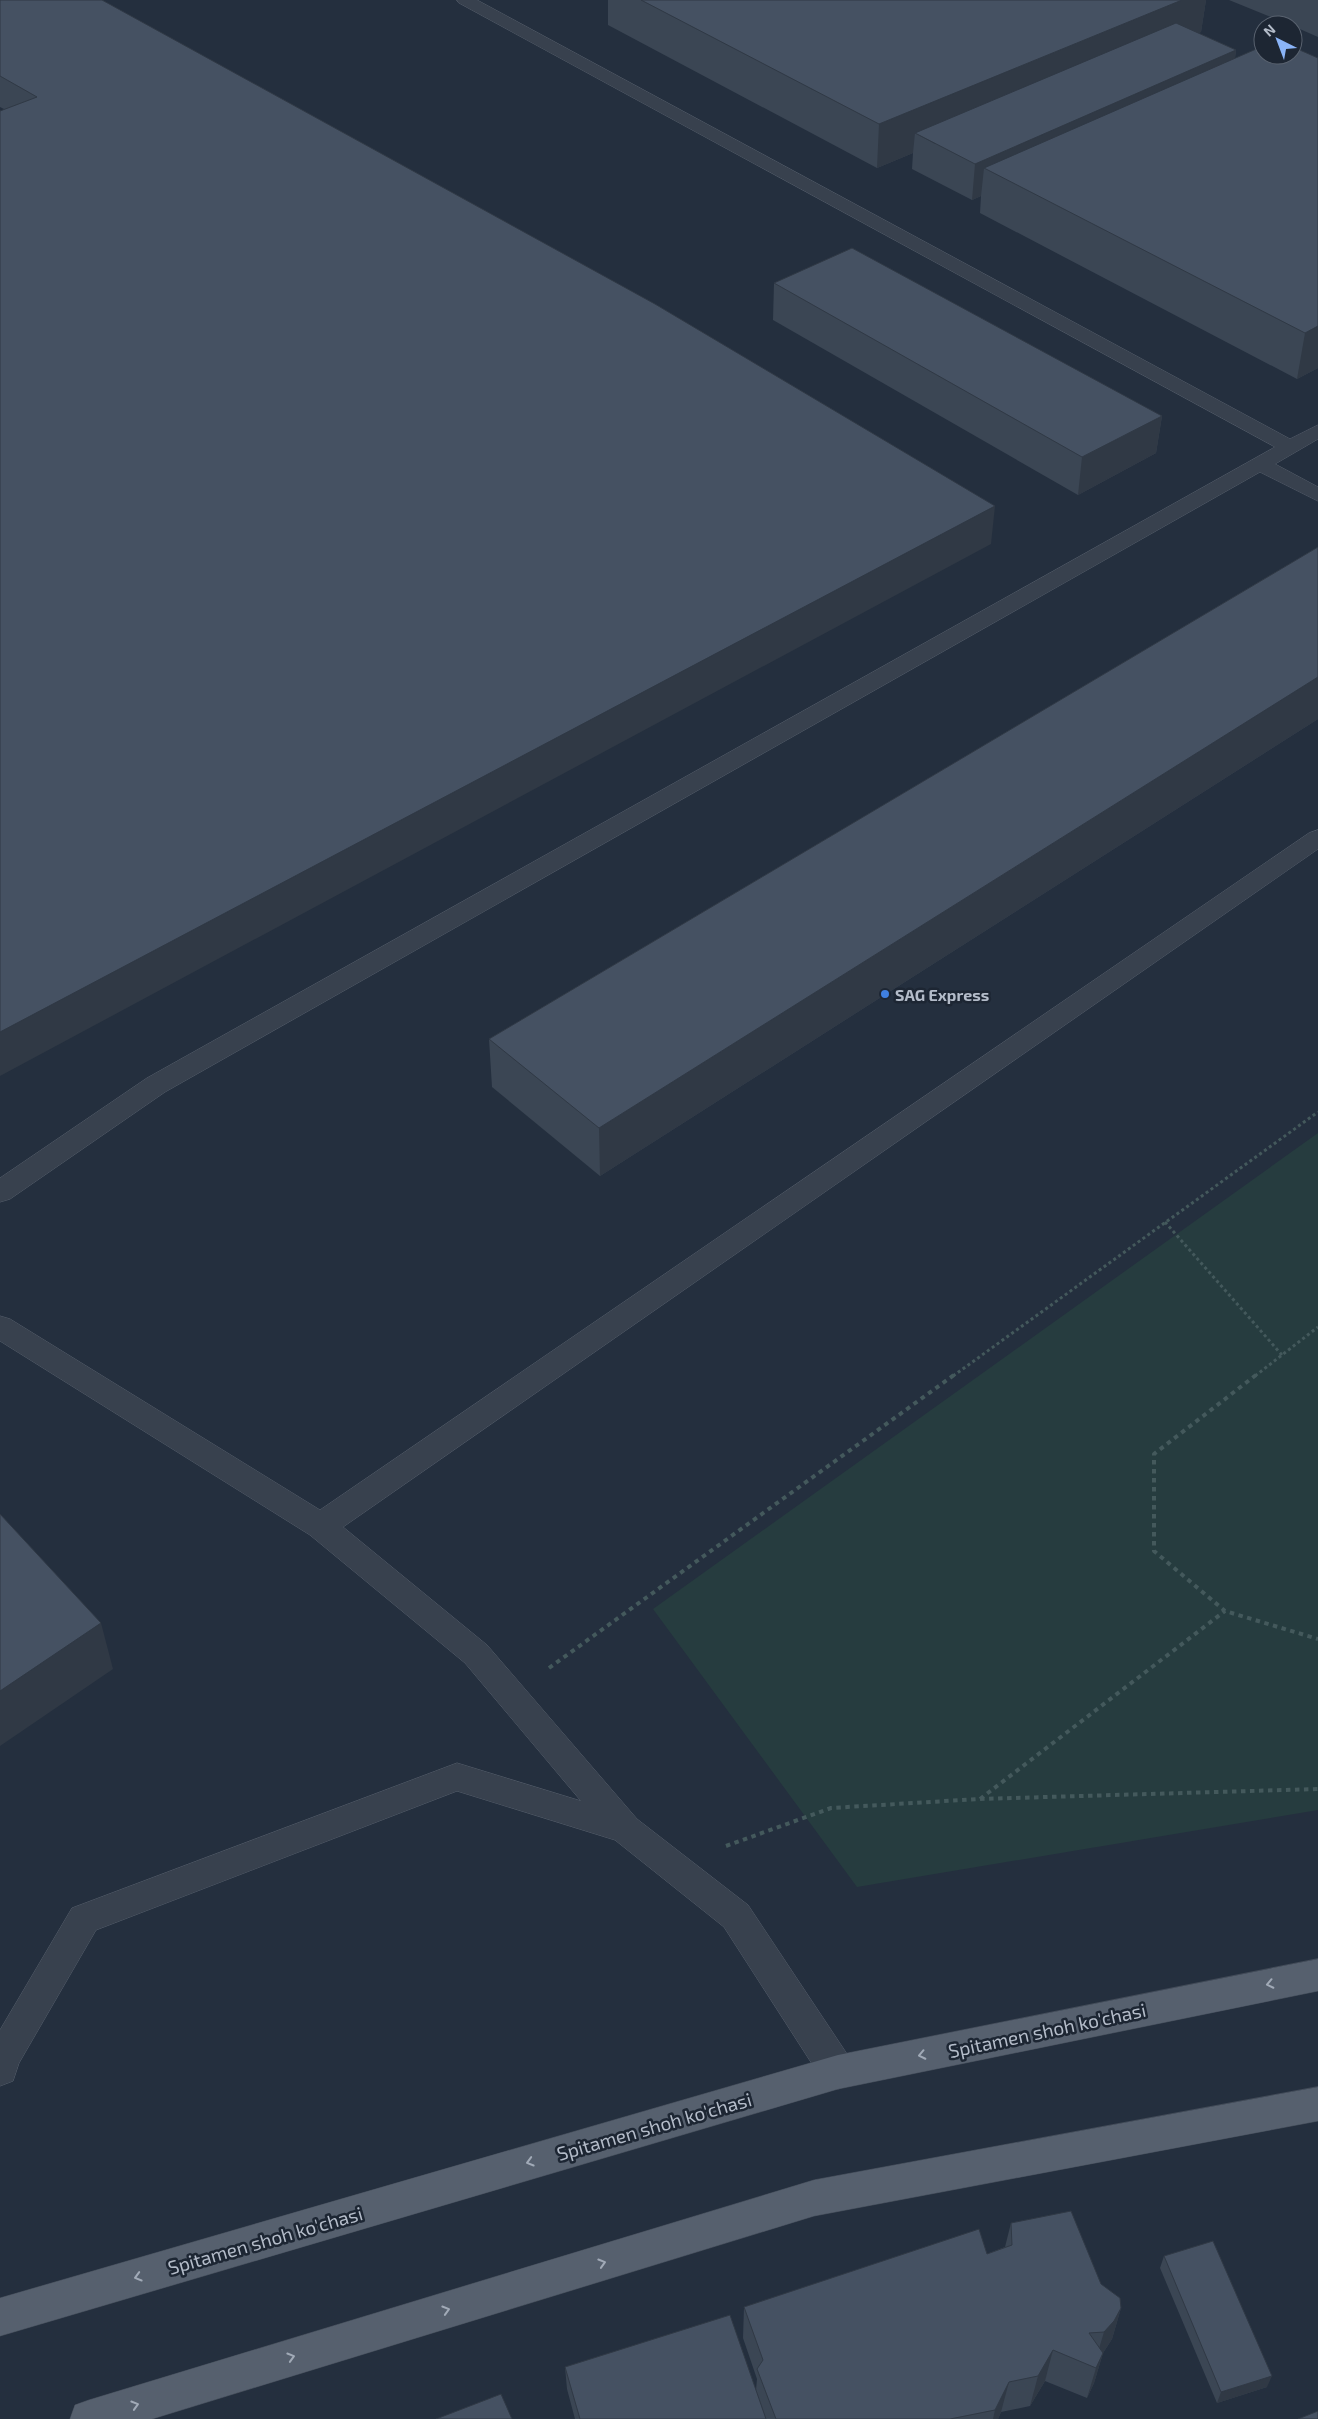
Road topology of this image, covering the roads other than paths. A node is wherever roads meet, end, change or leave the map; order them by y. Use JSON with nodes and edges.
{"nodes":[{"id":1,"x":465,"y":0,"type":"edge"},
{"id":2,"x":1318,"y":432,"type":"edge"},
{"id":3,"x":1290,"y":447,"type":"junction"},
{"id":4,"x":1260,"y":464,"type":"junction"},
{"id":5,"x":1318,"y":495,"type":"edge"},
{"id":6,"x":1318,"y":838,"type":"edge"},
{"id":7,"x":0,"y":1192,"type":"edge"},
{"id":8,"x":0,"y":1326,"type":"edge"},
{"id":9,"x":321,"y":1526,"type":"junction"},
{"id":10,"x":625,"y":1829,"type":"junction"},
{"id":11,"x":1318,"y":1974,"type":"edge"},
{"id":12,"x":0,"y":2069,"type":"edge"},
{"id":13,"x":838,"y":2072,"type":"junction"},
{"id":14,"x":1318,"y":2104,"type":"edge"},
{"id":15,"x":0,"y":2317,"type":"edge"},
{"id":16,"x":89,"y":2419,"type":"edge"}],
"edges":[{"from":1,"to":3,"type":"lane"},
{"from":2,"to":3,"type":"lane"},
{"from":3,"to":4,"type":"lane"},
{"from":4,"to":5,"type":"lane"},
{"from":4,"to":7,"type":"lane"},
{"from":6,"to":9,"type":"lane"},
{"from":8,"to":9,"type":"lane"},
{"from":9,"to":10,"type":"lane"},
{"from":10,"to":12,"type":"lane"},
{"from":10,"to":13,"type":"lane"},
{"from":11,"to":13,"type":"main road","name":"Spitamen shoh ko'chasi","one_way":true},
{"from":13,"to":15,"type":"main road","name":"Spitamen shoh ko'chasi","one_way":true},
{"from":16,"to":14,"type":"main road","one_way":true}]}
